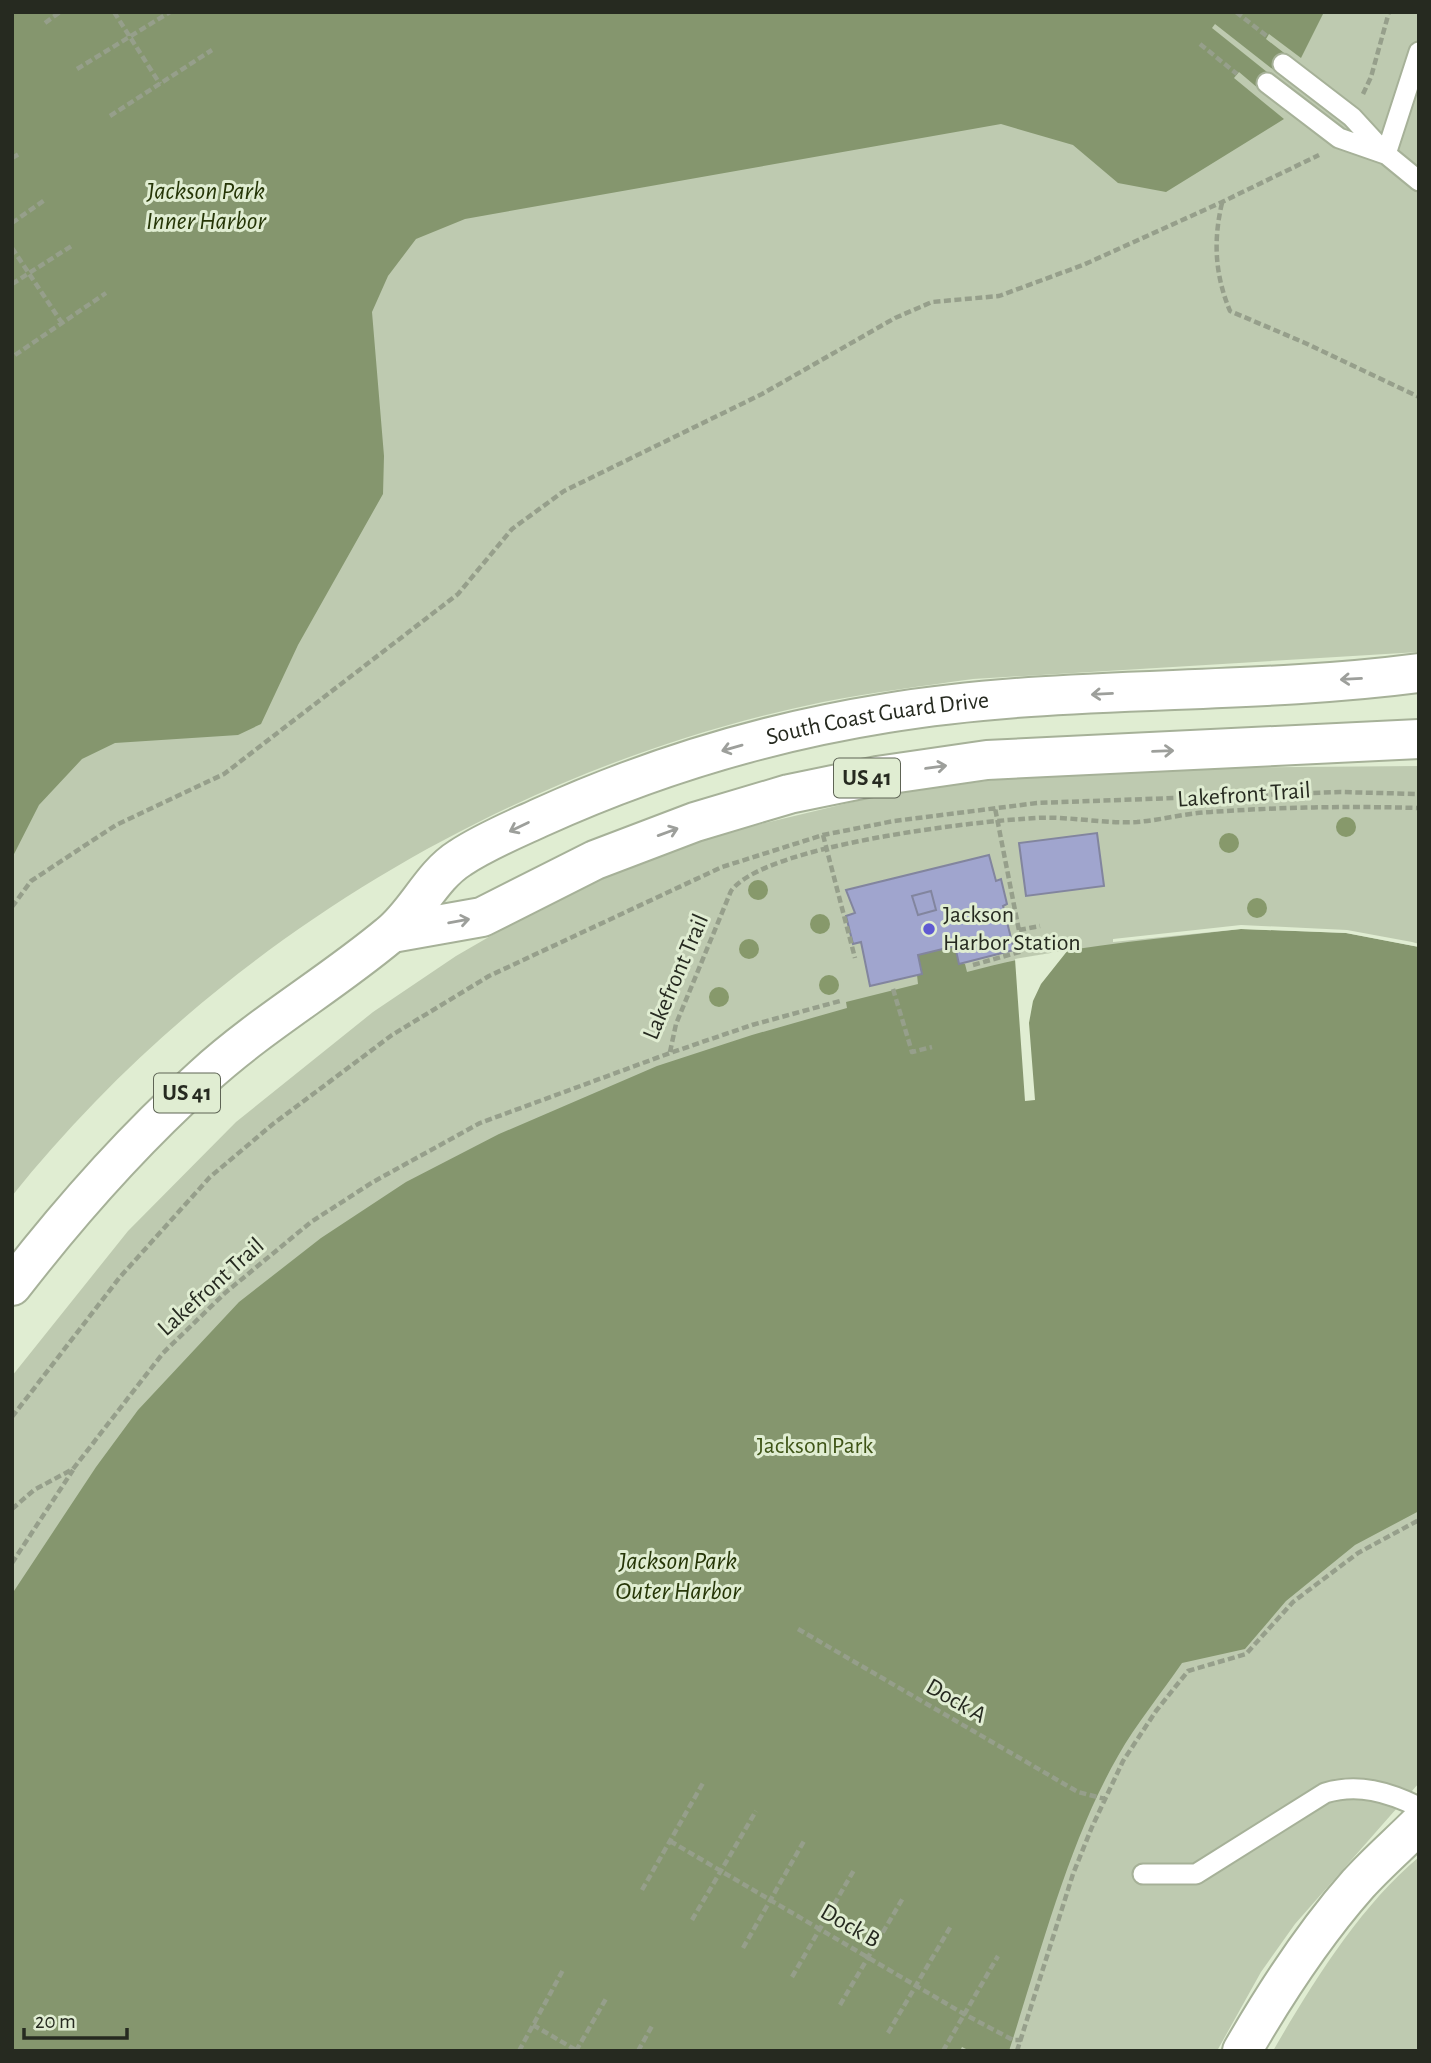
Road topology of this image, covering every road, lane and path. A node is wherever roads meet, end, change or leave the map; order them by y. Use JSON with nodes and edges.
{"nodes":[{"id":1,"x":61,"y":12,"type":"edge"},
{"id":2,"x":114,"y":12,"type":"edge"},
{"id":3,"x":170,"y":12,"type":"edge"},
{"id":4,"x":1236,"y":12,"type":"edge"},
{"id":5,"x":1389,"y":12,"type":"edge"},
{"id":6,"x":45,"y":23,"type":"dead end"},
{"id":7,"x":130,"y":37,"type":"junction"},
{"id":8,"x":1268,"y":37,"type":"dead end"},
{"id":9,"x":1200,"y":44,"type":"dead end"},
{"id":10,"x":212,"y":50,"type":"dead end"},
{"id":11,"x":1419,"y":52,"type":"edge"},
{"id":12,"x":1283,"y":64,"type":"dead end"},
{"id":13,"x":77,"y":69,"type":"dead end"},
{"id":14,"x":1237,"y":74,"type":"dead end"},
{"id":15,"x":1267,"y":83,"type":"dead end"},
{"id":16,"x":160,"y":84,"type":"junction"},
{"id":17,"x":1357,"y":105,"type":"dead end"},
{"id":18,"x":110,"y":116,"type":"dead end"},
{"id":19,"x":1330,"y":150,"type":"dead end"},
{"id":20,"x":19,"y":154,"type":"dead end"},
{"id":21,"x":1386,"y":154,"type":"junction"},
{"id":22,"x":12,"y":158,"type":"edge"},
{"id":23,"x":1419,"y":181,"type":"edge"},
{"id":24,"x":47,"y":199,"type":"dead end"},
{"id":25,"x":1222,"y":202,"type":"junction"},
{"id":26,"x":12,"y":223,"type":"edge"},
{"id":27,"x":73,"y":245,"type":"dead end"},
{"id":28,"x":12,"y":248,"type":"edge"},
{"id":29,"x":29,"y":273,"type":"junction"},
{"id":30,"x":12,"y":284,"type":"edge"},
{"id":31,"x":106,"y":293,"type":"dead end"},
{"id":32,"x":62,"y":323,"type":"junction"},
{"id":33,"x":16,"y":355,"type":"dead end"},
{"id":34,"x":1419,"y":397,"type":"edge"},
{"id":35,"x":1419,"y":673,"type":"edge"},
{"id":36,"x":1419,"y":739,"type":"edge"},
{"id":37,"x":1419,"y":794,"type":"edge"},
{"id":38,"x":995,"y":808,"type":"junction"},
{"id":39,"x":1419,"y":808,"type":"edge"},
{"id":40,"x":998,"y":823,"type":"junction"},
{"id":41,"x":823,"y":835,"type":"junction"},
{"id":42,"x":826,"y":849,"type":"junction"},
{"id":43,"x":12,"y":907,"type":"edge"},
{"id":44,"x":1040,"y":926,"type":"dead end"},
{"id":45,"x":1019,"y":930,"type":"junction"},
{"id":46,"x":392,"y":933,"type":"junction"},
{"id":47,"x":855,"y":958,"type":"dead end"},
{"id":48,"x":973,"y":965,"type":"dead end"},
{"id":49,"x":893,"y":989,"type":"dead end"},
{"id":50,"x":840,"y":1001,"type":"dead end"},
{"id":51,"x":932,"y":1047,"type":"dead end"},
{"id":52,"x":670,"y":1053,"type":"junction"},
{"id":53,"x":12,"y":1286,"type":"edge"},
{"id":54,"x":12,"y":1417,"type":"edge"},
{"id":55,"x":74,"y":1469,"type":"junction"},
{"id":56,"x":12,"y":1509,"type":"edge"},
{"id":57,"x":1419,"y":1520,"type":"edge"},
{"id":58,"x":12,"y":1563,"type":"edge"},
{"id":59,"x":798,"y":1629,"type":"dead end"},
{"id":60,"x":703,"y":1783,"type":"dead end"},
{"id":61,"x":1105,"y":1799,"type":"junction"},
{"id":62,"x":1419,"y":1807,"type":"edge"},
{"id":63,"x":756,"y":1811,"type":"dead end"},
{"id":64,"x":1419,"y":1824,"type":"edge"},
{"id":65,"x":670,"y":1841,"type":"junction"},
{"id":66,"x":804,"y":1841,"type":"dead end"},
{"id":67,"x":854,"y":1870,"type":"dead end"},
{"id":68,"x":721,"y":1871,"type":"junction"},
{"id":69,"x":1143,"y":1874,"type":"dead end"},
{"id":70,"x":642,"y":1891,"type":"dead end"},
{"id":71,"x":903,"y":1898,"type":"dead end"},
{"id":72,"x":771,"y":1900,"type":"junction"},
{"id":73,"x":692,"y":1920,"type":"dead end"},
{"id":74,"x":951,"y":1926,"type":"dead end"},
{"id":75,"x":819,"y":1929,"type":"junction"},
{"id":76,"x":743,"y":1948,"type":"dead end"},
{"id":77,"x":998,"y":1956,"type":"dead end"},
{"id":78,"x":868,"y":1957,"type":"junction"},
{"id":79,"x":563,"y":1970,"type":"dead end"},
{"id":80,"x":792,"y":1977,"type":"dead end"},
{"id":81,"x":916,"y":1985,"type":"junction"},
{"id":82,"x":607,"y":1997,"type":"dead end"},
{"id":83,"x":840,"y":2005,"type":"dead end"},
{"id":84,"x":964,"y":2014,"type":"junction"},
{"id":85,"x":533,"y":2025,"type":"junction"},
{"id":86,"x":652,"y":2026,"type":"dead end"},
{"id":87,"x":888,"y":2033,"type":"dead end"},
{"id":88,"x":1020,"y":2040,"type":"junction"},
{"id":89,"x":519,"y":2051,"type":"edge"},
{"id":90,"x":577,"y":2051,"type":"edge"},
{"id":91,"x":638,"y":2051,"type":"edge"},
{"id":92,"x":943,"y":2051,"type":"edge"},
{"id":93,"x":1017,"y":2051,"type":"edge"},
{"id":94,"x":1242,"y":2051,"type":"edge"}],
"edges":[{"from":1,"to":6,"type":"path"},
{"from":2,"to":7,"type":"path"},
{"from":3,"to":7,"type":"path"},
{"from":4,"to":8,"type":"path"},
{"from":5,"to":17,"type":"path"},
{"from":7,"to":13,"type":"path"},
{"from":7,"to":16,"type":"path"},
{"from":9,"to":14,"type":"path"},
{"from":10,"to":16,"type":"path"},
{"from":11,"to":21,"type":"lane"},
{"from":12,"to":21,"type":"lane"},
{"from":15,"to":21,"type":"lane"},
{"from":16,"to":18,"type":"path"},
{"from":19,"to":25,"type":"path"},
{"from":20,"to":22,"type":"path"},
{"from":21,"to":23,"type":"lane"},
{"from":24,"to":26,"type":"path"},
{"from":25,"to":34,"type":"path"},
{"from":25,"to":43,"type":"path"},
{"from":27,"to":29,"type":"path"},
{"from":28,"to":29,"type":"path"},
{"from":29,"to":30,"type":"path"},
{"from":29,"to":32,"type":"path"},
{"from":31,"to":32,"type":"path"},
{"from":32,"to":33,"type":"path"},
{"from":35,"to":46,"type":"main road","name":"South Coast Guard Drive","number":"US 41","one_way":true},
{"from":46,"to":36,"type":"main road","name":"South Coast Guard Drive","number":"US 41","one_way":true},
{"from":37,"to":38,"type":"path","name":"Lakefront Trail"},
{"from":38,"to":40,"type":"path"},
{"from":38,"to":41,"type":"path","name":"Lakefront Trail"},
{"from":39,"to":40,"type":"path","name":"Lakefront Trail"},
{"from":40,"to":42,"type":"path","name":"Lakefront Trail"},
{"from":40,"to":45,"type":"path"},
{"from":41,"to":42,"type":"path"},
{"from":41,"to":54,"type":"path","name":"Lakefront Trail"},
{"from":42,"to":47,"type":"path"},
{"from":42,"to":52,"type":"path","name":"Lakefront Trail"},
{"from":44,"to":45,"type":"path"},
{"from":45,"to":48,"type":"path"},
{"from":46,"to":53,"type":"main road","name":"South Coast Guard Drive","number":"US 41"},
{"from":49,"to":51,"type":"path"},
{"from":50,"to":52,"type":"path"},
{"from":52,"to":55,"type":"path","name":"Lakefront Trail"},
{"from":55,"to":56,"type":"path","name":"Lakefront Trail"},
{"from":55,"to":58,"type":"path"},
{"from":57,"to":61,"type":"path"},
{"from":59,"to":61,"type":"path","name":"Dock A"},
{"from":60,"to":65,"type":"path"},
{"from":61,"to":88,"type":"path"},
{"from":62,"to":69,"type":"lane"},
{"from":63,"to":68,"type":"path"},
{"from":64,"to":94,"type":"main road"},
{"from":65,"to":68,"type":"path","name":"Dock B"},
{"from":65,"to":70,"type":"path"},
{"from":66,"to":72,"type":"path"},
{"from":67,"to":75,"type":"path"},
{"from":68,"to":72,"type":"path","name":"Dock B"},
{"from":68,"to":73,"type":"path"},
{"from":71,"to":78,"type":"path"},
{"from":72,"to":75,"type":"path","name":"Dock B"},
{"from":72,"to":76,"type":"path"},
{"from":74,"to":81,"type":"path"},
{"from":75,"to":78,"type":"path","name":"Dock B"},
{"from":75,"to":80,"type":"path"},
{"from":77,"to":84,"type":"path"},
{"from":78,"to":81,"type":"path","name":"Dock B"},
{"from":78,"to":83,"type":"path"},
{"from":79,"to":85,"type":"path"},
{"from":81,"to":84,"type":"path","name":"Dock B"},
{"from":81,"to":87,"type":"path"},
{"from":82,"to":90,"type":"path"},
{"from":84,"to":88,"type":"path","name":"Dock B"},
{"from":84,"to":92,"type":"path"},
{"from":85,"to":89,"type":"path"},
{"from":85,"to":90,"type":"path"},
{"from":86,"to":91,"type":"path"},
{"from":88,"to":93,"type":"path"}]}
